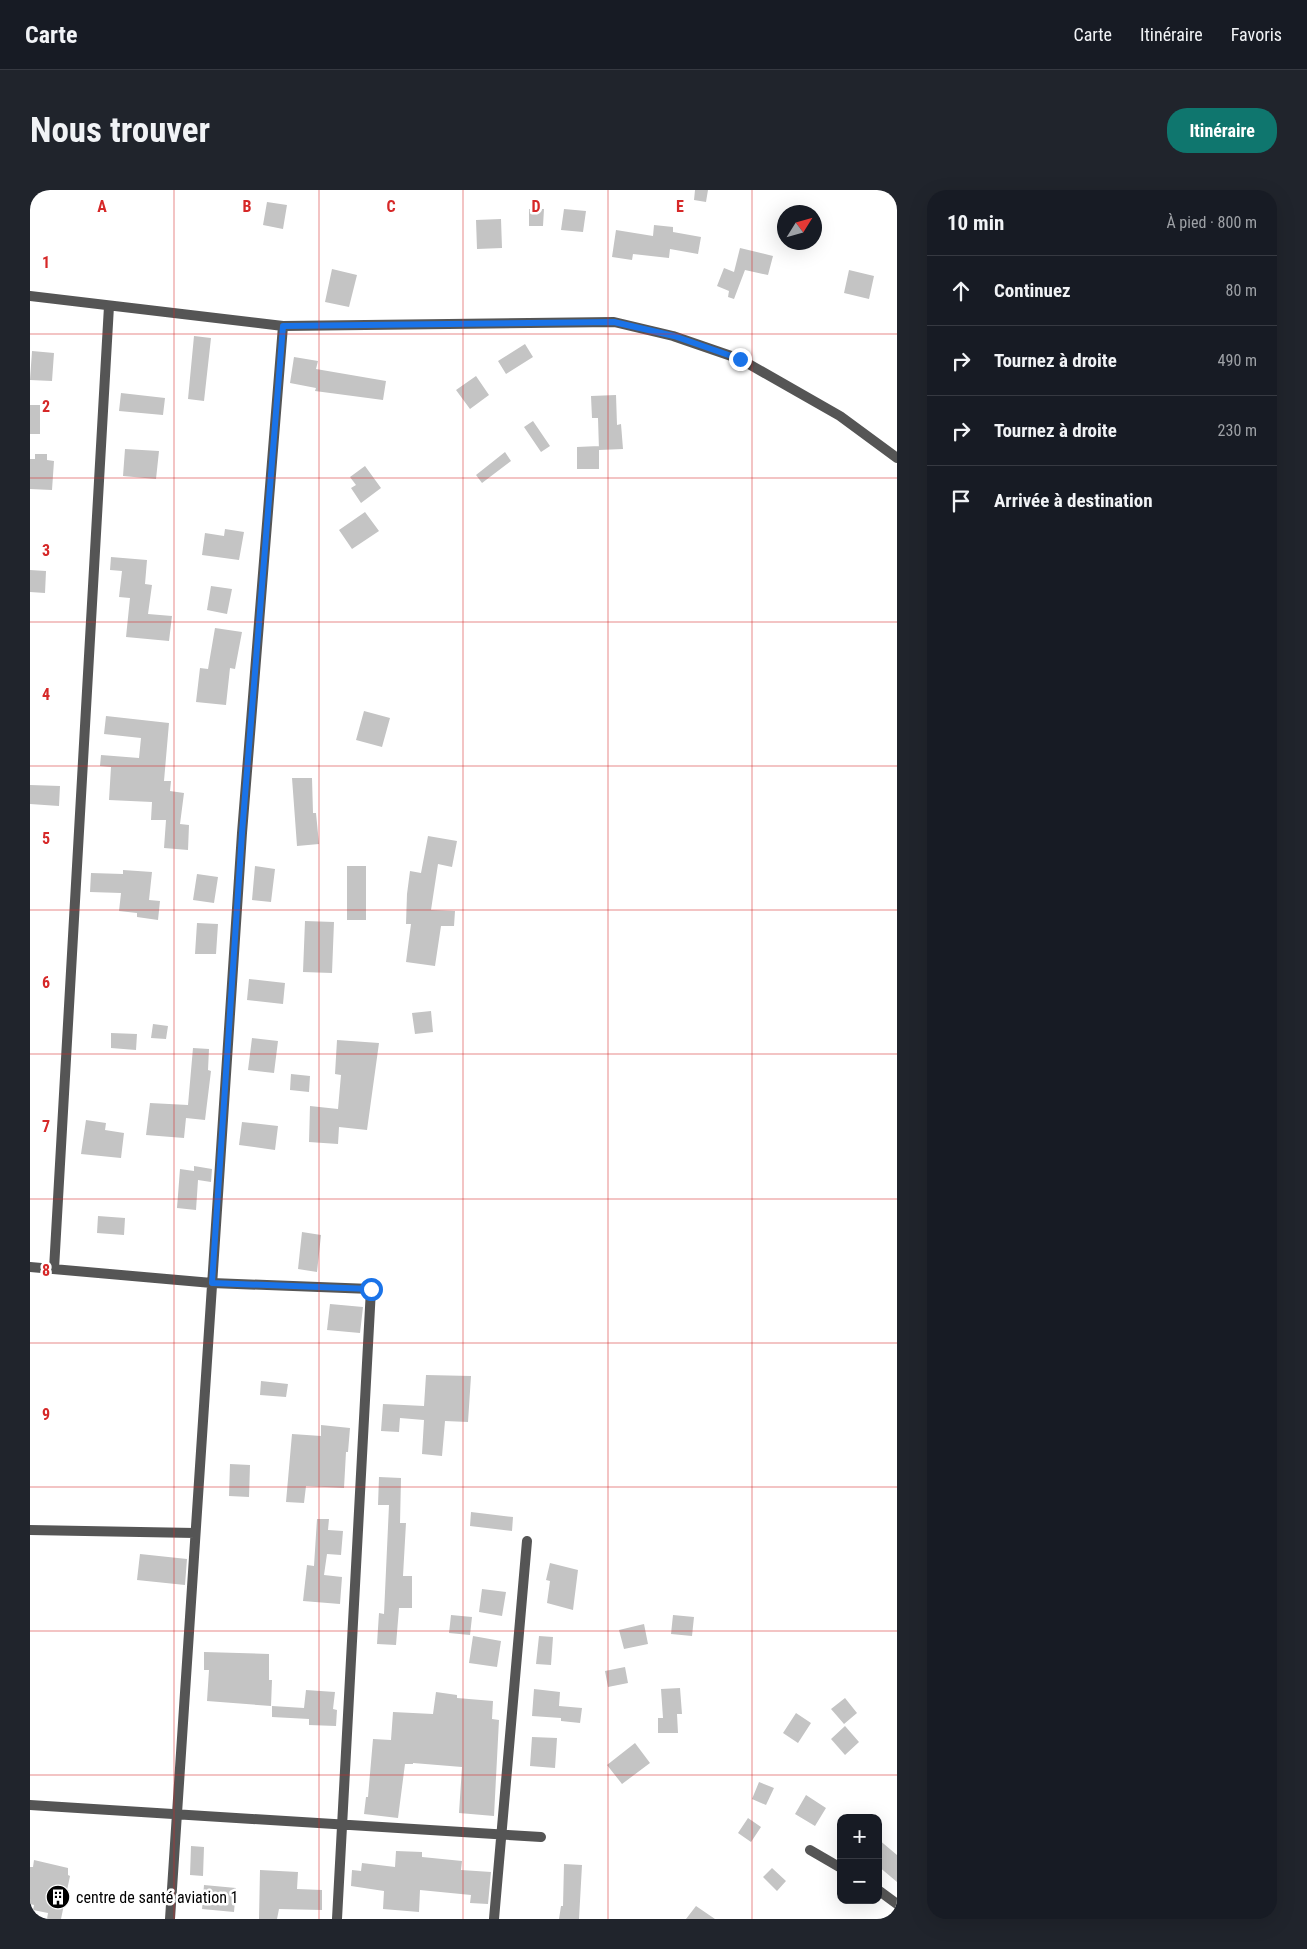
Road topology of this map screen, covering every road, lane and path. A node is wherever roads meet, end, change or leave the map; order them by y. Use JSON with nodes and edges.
{"nodes":[{"id":1,"x":30,"y":296,"type":"edge"},
{"id":2,"x":110,"y":306,"type":"junction"},
{"id":3,"x":283,"y":326,"type":"junction"},
{"id":4,"x":897,"y":458,"type":"edge"},
{"id":5,"x":30,"y":1267,"type":"edge"},
{"id":6,"x":54,"y":1269,"type":"junction"},
{"id":7,"x":212,"y":1283,"type":"junction"},
{"id":8,"x":30,"y":1530,"type":"edge"},
{"id":9,"x":195,"y":1534,"type":"junction"},
{"id":10,"x":527,"y":1541,"type":"dead end"},
{"id":11,"x":30,"y":1805,"type":"edge"},
{"id":12,"x":177,"y":1814,"type":"junction"},
{"id":13,"x":344,"y":1823,"type":"junction"},
{"id":14,"x":500,"y":1834,"type":"junction"},
{"id":15,"x":540,"y":1837,"type":"dead end"},
{"id":16,"x":810,"y":1850,"type":"dead end"},
{"id":17,"x":837,"y":1866,"type":"edge"},
{"id":18,"x":882,"y":1893,"type":"edge"},
{"id":19,"x":897,"y":1904,"type":"edge"},
{"id":20,"x":170,"y":1919,"type":"edge"},
{"id":21,"x":337,"y":1919,"type":"edge"},
{"id":22,"x":494,"y":1919,"type":"edge"}],
"edges":[{"from":1,"to":2,"type":"street"},
{"from":2,"to":3,"type":"street"},
{"from":2,"to":6,"type":"street"},
{"from":3,"to":4,"type":"street"},
{"from":3,"to":7,"type":"street"},
{"from":5,"to":6,"type":"street"},
{"from":6,"to":7,"type":"street"},
{"from":7,"to":9,"type":"street"},
{"from":7,"to":13,"type":"street"},
{"from":8,"to":9,"type":"street"},
{"from":9,"to":12,"type":"street"},
{"from":10,"to":14,"type":"street"},
{"from":11,"to":12,"type":"street"},
{"from":12,"to":13,"type":"street"},
{"from":12,"to":20,"type":"street"},
{"from":13,"to":14,"type":"street"},
{"from":13,"to":21,"type":"street"},
{"from":14,"to":15,"type":"street"},
{"from":14,"to":22,"type":"street"},
{"from":16,"to":17,"type":"street"},
{"from":18,"to":19,"type":"street"}]}
